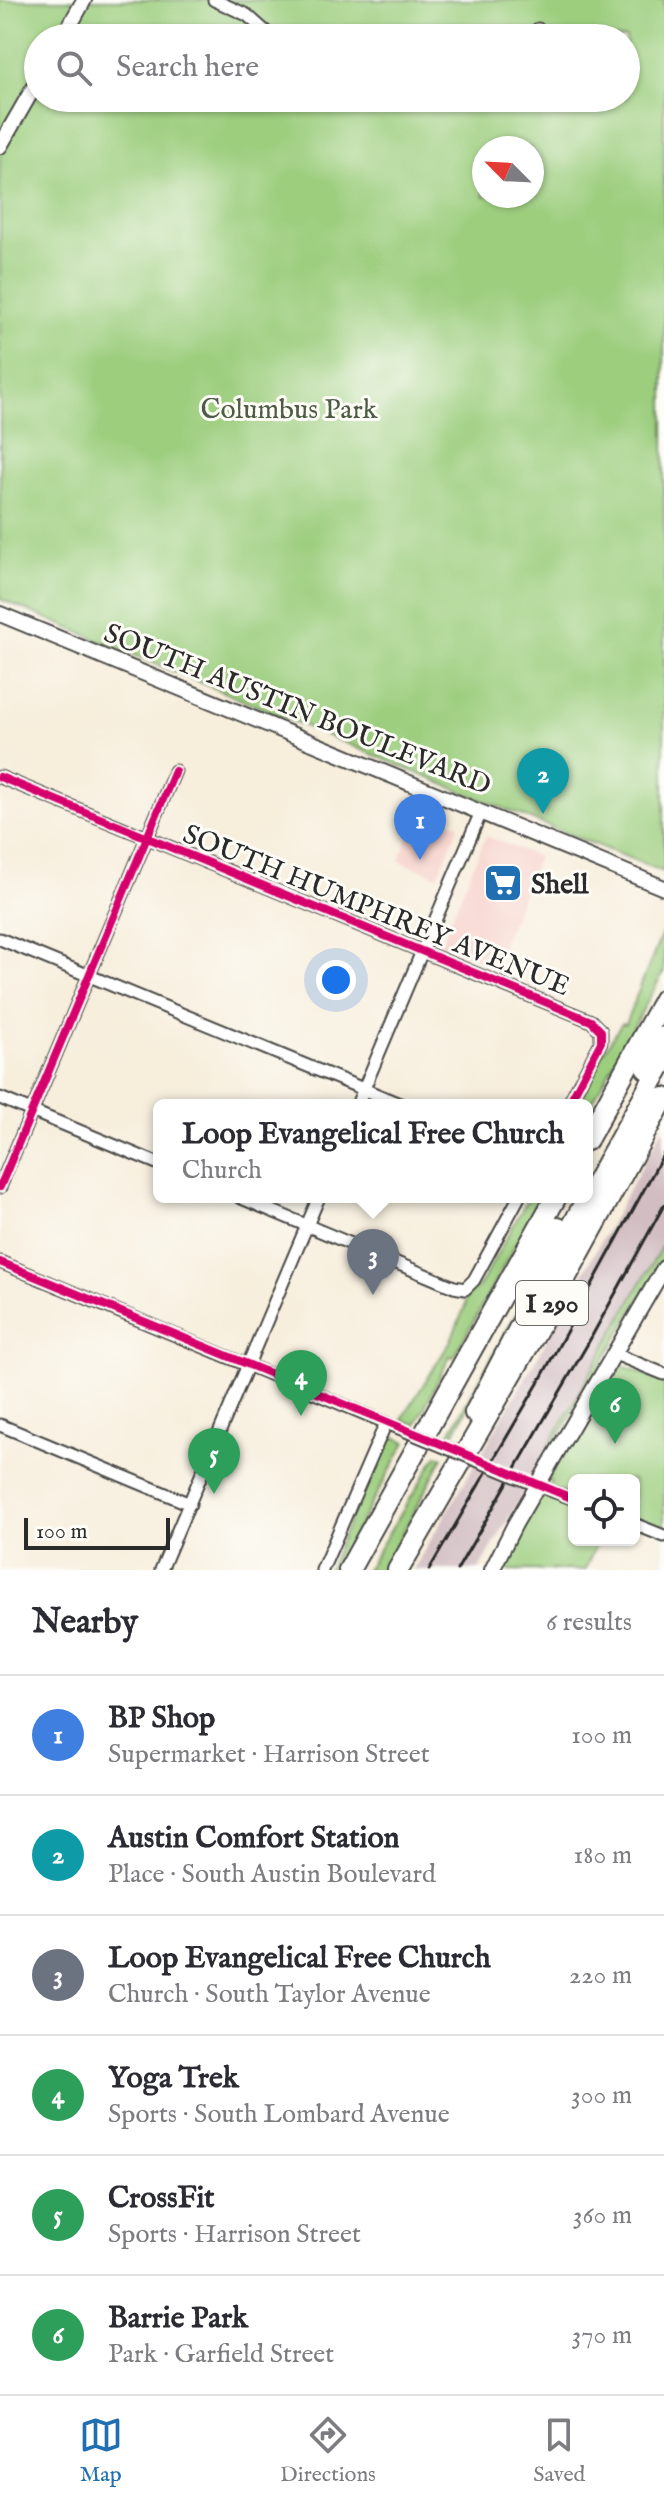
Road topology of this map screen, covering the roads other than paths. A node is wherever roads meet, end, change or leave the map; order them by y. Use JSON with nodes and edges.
{"nodes":[{"id":1,"x":214,"y":0,"type":"edge"},
{"id":2,"x":82,"y":1,"type":"edge"},
{"id":3,"x":70,"y":24,"type":"edge"},
{"id":4,"x":257,"y":24,"type":"edge"},
{"id":5,"x":24,"y":104,"type":"edge"},
{"id":6,"x":0,"y":146,"type":"edge"},
{"id":7,"x":0,"y":614,"type":"edge"},
{"id":8,"x":175,"y":771,"type":"dead end"},
{"id":9,"x":0,"y":777,"type":"edge"},
{"id":10,"x":481,"y":812,"type":"junction"},
{"id":11,"x":147,"y":837,"type":"junction"},
{"id":12,"x":664,"y":888,"type":"edge"},
{"id":13,"x":0,"y":939,"type":"edge"},
{"id":14,"x":422,"y":951,"type":"junction"},
{"id":15,"x":89,"y":975,"type":"junction"},
{"id":16,"x":664,"y":999,"type":"edge"},
{"id":17,"x":664,"y":1037,"type":"edge"},
{"id":18,"x":664,"y":1060,"type":"edge"},
{"id":19,"x":364,"y":1090,"type":"junction"},
{"id":20,"x":0,"y":1098,"type":"edge"},
{"id":21,"x":664,"y":1098,"type":"edge"},
{"id":22,"x":360,"y":1099,"type":"edge"},
{"id":23,"x":387,"y":1099,"type":"edge"},
{"id":24,"x":571,"y":1099,"type":"edge"},
{"id":25,"x":32,"y":1111,"type":"junction"},
{"id":26,"x":593,"y":1129,"type":"edge"},
{"id":27,"x":153,"y":1161,"type":"edge"},
{"id":28,"x":593,"y":1166,"type":"edge"},
{"id":29,"x":0,"y":1187,"type":"edge"},
{"id":30,"x":593,"y":1188,"type":"edge"},
{"id":31,"x":254,"y":1203,"type":"edge"},
{"id":32,"x":316,"y":1203,"type":"edge"},
{"id":33,"x":516,"y":1203,"type":"edge"},
{"id":34,"x":553,"y":1203,"type":"edge"},
{"id":35,"x":572,"y":1203,"type":"edge"},
{"id":36,"x":585,"y":1203,"type":"edge"},
{"id":37,"x":307,"y":1225,"type":"junction"},
{"id":38,"x":0,"y":1262,"type":"edge"},
{"id":39,"x":664,"y":1268,"type":"edge"},
{"id":40,"x":615,"y":1354,"type":"junction"},
{"id":41,"x":469,"y":1356,"type":"junction"},
{"id":42,"x":248,"y":1365,"type":"junction"},
{"id":43,"x":664,"y":1374,"type":"edge"},
{"id":44,"x":386,"y":1423,"type":"junction"},
{"id":45,"x":0,"y":1425,"type":"edge"},
{"id":46,"x":533,"y":1484,"type":"junction"},
{"id":47,"x":568,"y":1497,"type":"edge"},
{"id":48,"x":190,"y":1504,"type":"junction"},
{"id":49,"x":436,"y":1505,"type":"junction"},
{"id":50,"x":640,"y":1526,"type":"edge"},
{"id":51,"x":664,"y":1536,"type":"edge"},
{"id":52,"x":161,"y":1570,"type":"edge"},
{"id":53,"x":322,"y":1570,"type":"edge"},
{"id":54,"x":349,"y":1570,"type":"edge"},
{"id":55,"x":398,"y":1570,"type":"edge"},
{"id":56,"x":492,"y":1570,"type":"edge"}],
"edges":[{"from":1,"to":4,"type":"street"},
{"from":2,"to":3,"type":"street"},
{"from":5,"to":6,"type":"street"},
{"from":7,"to":10,"type":"street","name":"SOUTH AUSTIN BOULEVARD"},
{"from":8,"to":11,"type":"street"},
{"from":9,"to":11,"type":"street","name":"SOUTH HUMPHREY AVENUE"},
{"from":10,"to":12,"type":"street","name":"SOUTH AUSTIN BOULEVARD"},
{"from":10,"to":14,"type":"street"},
{"from":11,"to":14,"type":"street","name":"SOUTH HUMPHREY AVENUE"},
{"from":11,"to":15,"type":"street"},
{"from":13,"to":15,"type":"street"},
{"from":14,"to":19,"type":"street"},
{"from":14,"to":24,"type":"street","name":"SOUTH HUMPHREY AVENUE"},
{"from":15,"to":19,"type":"street"},
{"from":15,"to":25,"type":"street"},
{"from":16,"to":26,"type":"highway"},
{"from":17,"to":28,"type":"highway"},
{"from":18,"to":30,"type":"highway"},
{"from":19,"to":22,"type":"street"},
{"from":19,"to":23,"type":"street"},
{"from":20,"to":25,"type":"street"},
{"from":21,"to":49,"type":"highway","number":"I 290"},
{"from":25,"to":27,"type":"street"},
{"from":25,"to":29,"type":"street"},
{"from":31,"to":37,"type":"street"},
{"from":32,"to":37,"type":"street"},
{"from":33,"to":37,"type":"street"},
{"from":34,"to":41,"type":"highway","number":"I 290"},
{"from":35,"to":41,"type":"highway"},
{"from":36,"to":49,"type":"highway"},
{"from":37,"to":42,"type":"street"},
{"from":38,"to":42,"type":"street"},
{"from":39,"to":40,"type":"street"},
{"from":40,"to":43,"type":"street"},
{"from":40,"to":46,"type":"street"},
{"from":41,"to":54,"type":"highway","number":"I 290"},
{"from":42,"to":44,"type":"street"},
{"from":42,"to":48,"type":"street"},
{"from":44,"to":46,"type":"street","bridge":true},
{"from":44,"to":53,"type":"street"},
{"from":45,"to":48,"type":"street"},
{"from":46,"to":47,"type":"street"},
{"from":46,"to":56,"type":"street"},
{"from":48,"to":52,"type":"street"},
{"from":49,"to":55,"type":"highway","number":"I 290"},
{"from":50,"to":51,"type":"street"}]}
